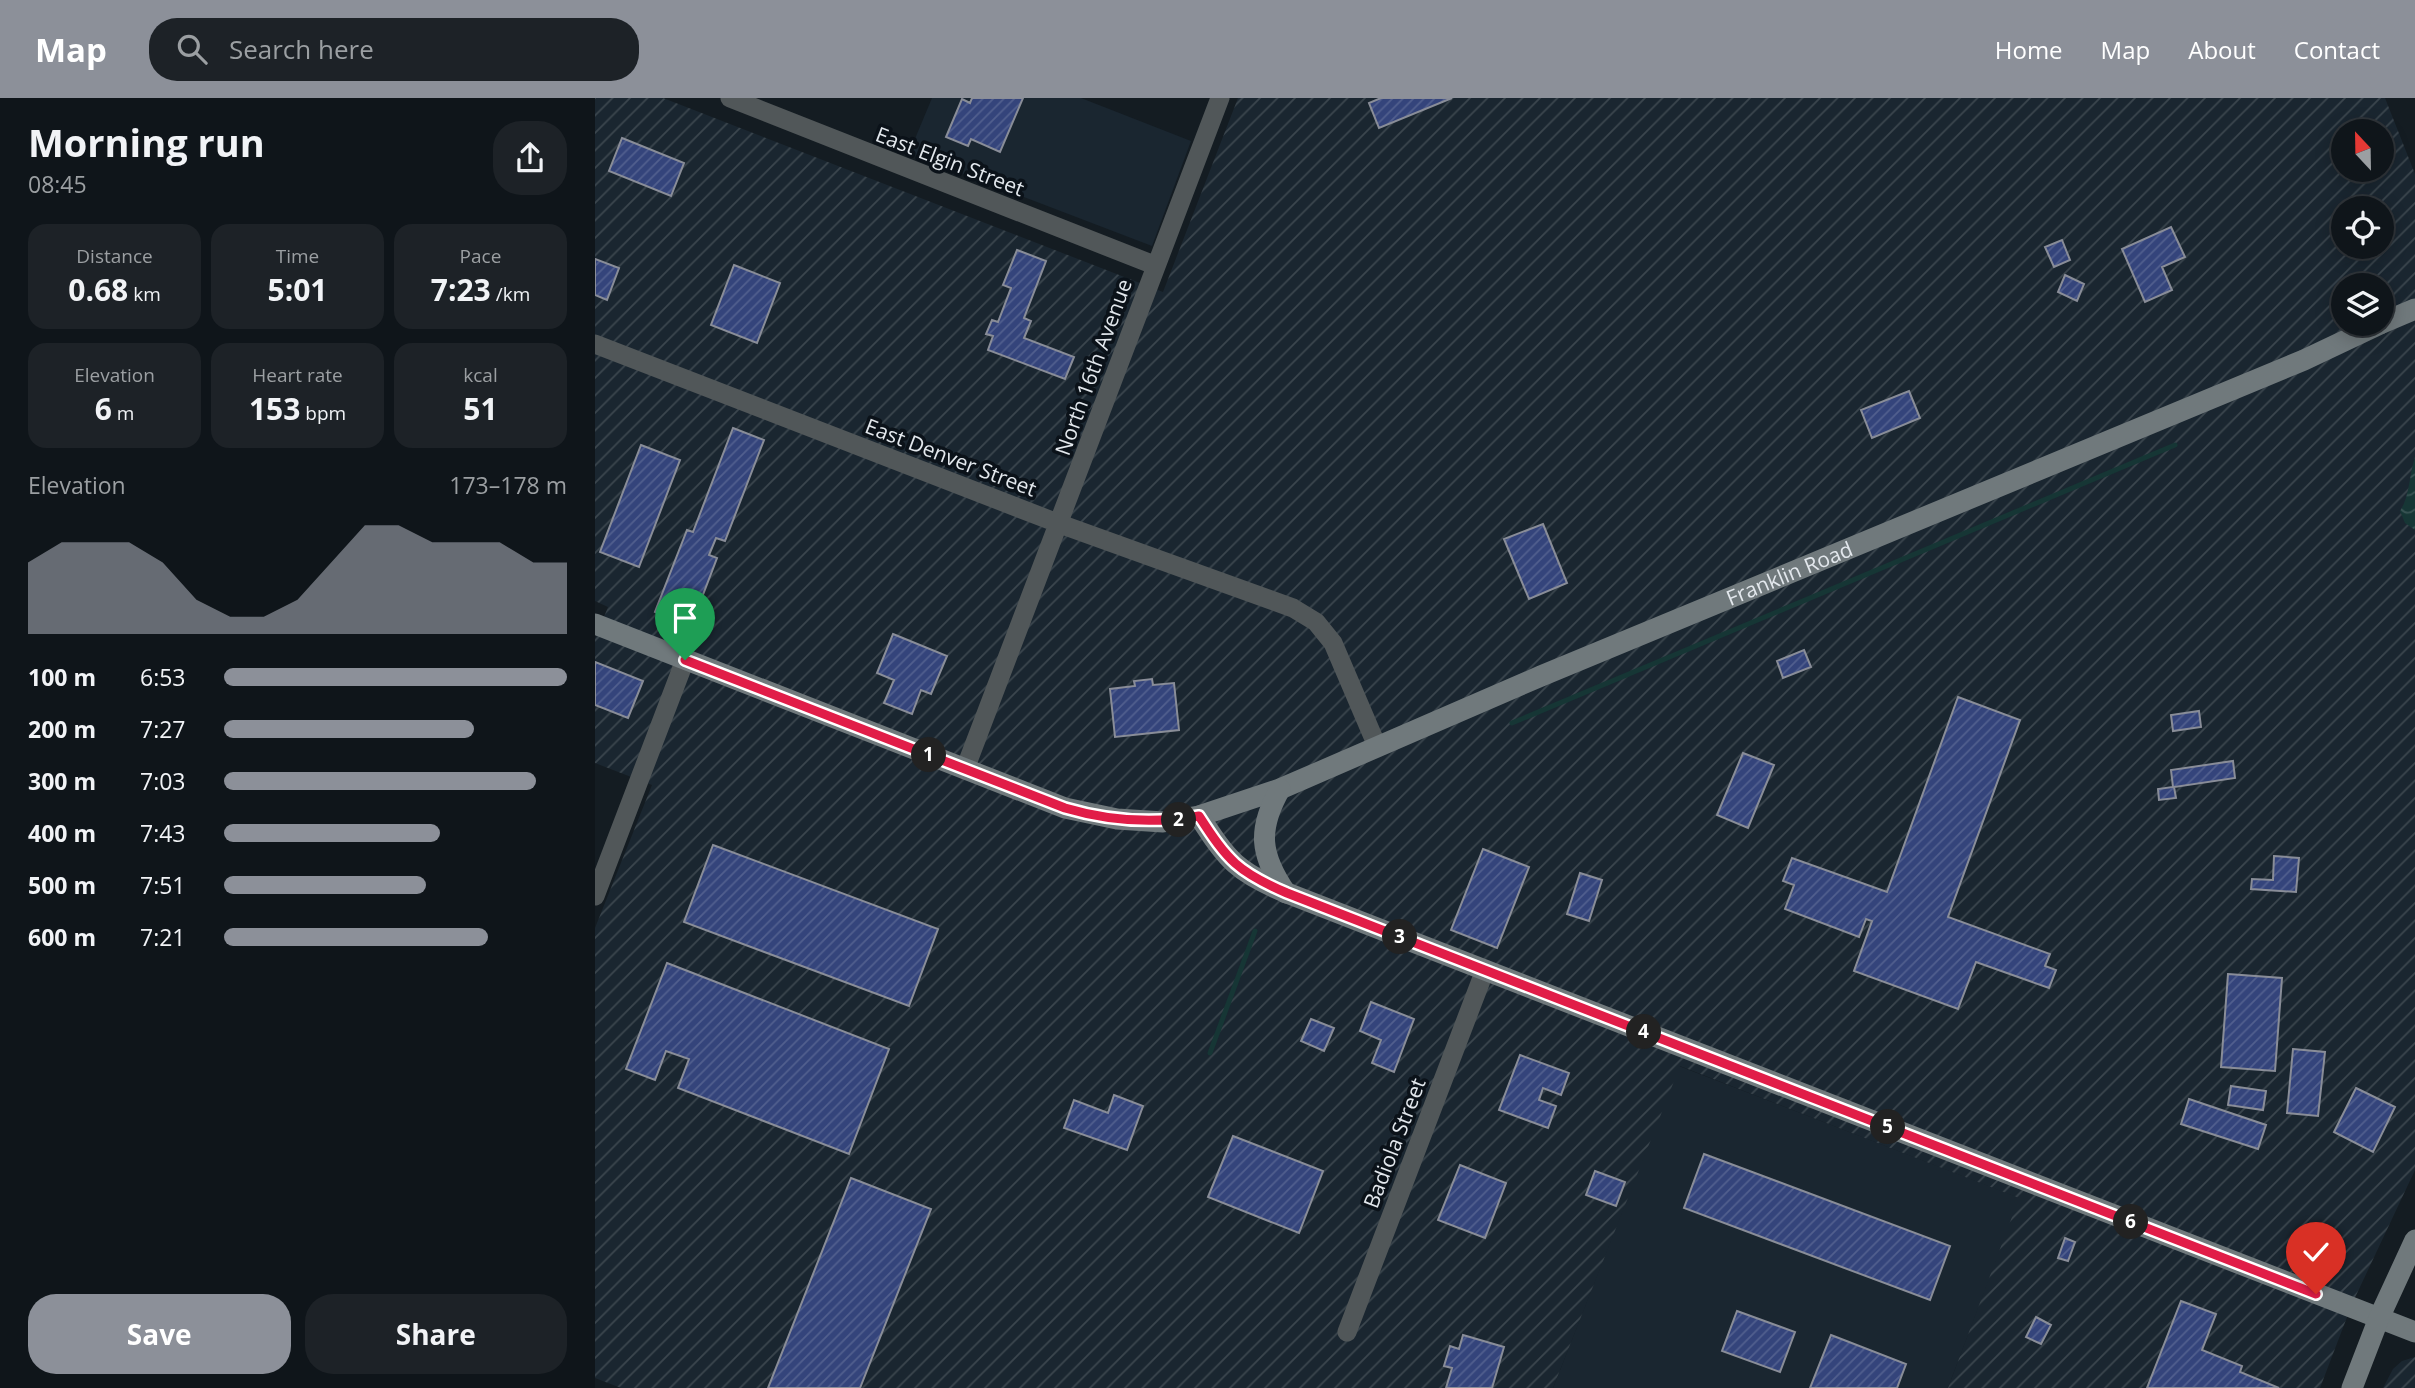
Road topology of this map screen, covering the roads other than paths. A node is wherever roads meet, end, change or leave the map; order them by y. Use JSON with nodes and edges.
{"nodes":[{"id":1,"x":730,"y":98,"type":"edge"},
{"id":2,"x":1220,"y":98,"type":"edge"},
{"id":3,"x":1154,"y":265,"type":"junction"},
{"id":4,"x":2415,"y":309,"type":"edge"},
{"id":5,"x":2394,"y":318,"type":"edge"},
{"id":6,"x":2354,"y":336,"type":"edge"},
{"id":7,"x":595,"y":344,"type":"edge"},
{"id":8,"x":1060,"y":524,"type":"junction"},
{"id":9,"x":595,"y":624,"type":"edge"},
{"id":10,"x":685,"y":660,"type":"junction"},
{"id":11,"x":1377,"y":746,"type":"junction"},
{"id":12,"x":965,"y":769,"type":"junction"},
{"id":13,"x":1280,"y":789,"type":"junction"},
{"id":14,"x":1199,"y":816,"type":"junction"},
{"id":15,"x":1287,"y":893,"type":"junction"},
{"id":16,"x":595,"y":896,"type":"edge"},
{"id":17,"x":1485,"y":970,"type":"junction"},
{"id":18,"x":2415,"y":1241,"type":"edge"},
{"id":19,"x":2379,"y":1318,"type":"junction"},
{"id":20,"x":1347,"y":1332,"type":"dead end"},
{"id":21,"x":2415,"y":1332,"type":"edge"},
{"id":22,"x":2352,"y":1388,"type":"edge"}],
"edges":[{"from":1,"to":3,"type":"street","name":"East Elgin Street"},
{"from":2,"to":3,"type":"street","name":"North 16th Avenue"},
{"from":3,"to":8,"type":"street","name":"North 16th Avenue"},
{"from":4,"to":5,"type":"street","name":"Franklin Road"},
{"from":6,"to":11,"type":"street","name":"Franklin Road"},
{"from":7,"to":8,"type":"street","name":"East Denver Street"},
{"from":8,"to":11,"type":"street","name":"East Denver Street"},
{"from":8,"to":12,"type":"street","name":"North 16th Avenue"},
{"from":9,"to":10,"type":"street","name":"Franklin Road"},
{"from":10,"to":12,"type":"street","name":"Franklin Road"},
{"from":10,"to":16,"type":"street"},
{"from":11,"to":13,"type":"street","name":"Franklin Road"},
{"from":12,"to":14,"type":"street","name":"Franklin Road"},
{"from":13,"to":14,"type":"street","name":"Franklin Road"},
{"from":13,"to":15,"type":"street"},
{"from":14,"to":15,"type":"street"},
{"from":15,"to":17,"type":"street"},
{"from":17,"to":19,"type":"street"},
{"from":17,"to":20,"type":"street","name":"Badiola Street"},
{"from":18,"to":19,"type":"street"},
{"from":19,"to":21,"type":"street"},
{"from":19,"to":22,"type":"street"}]}
